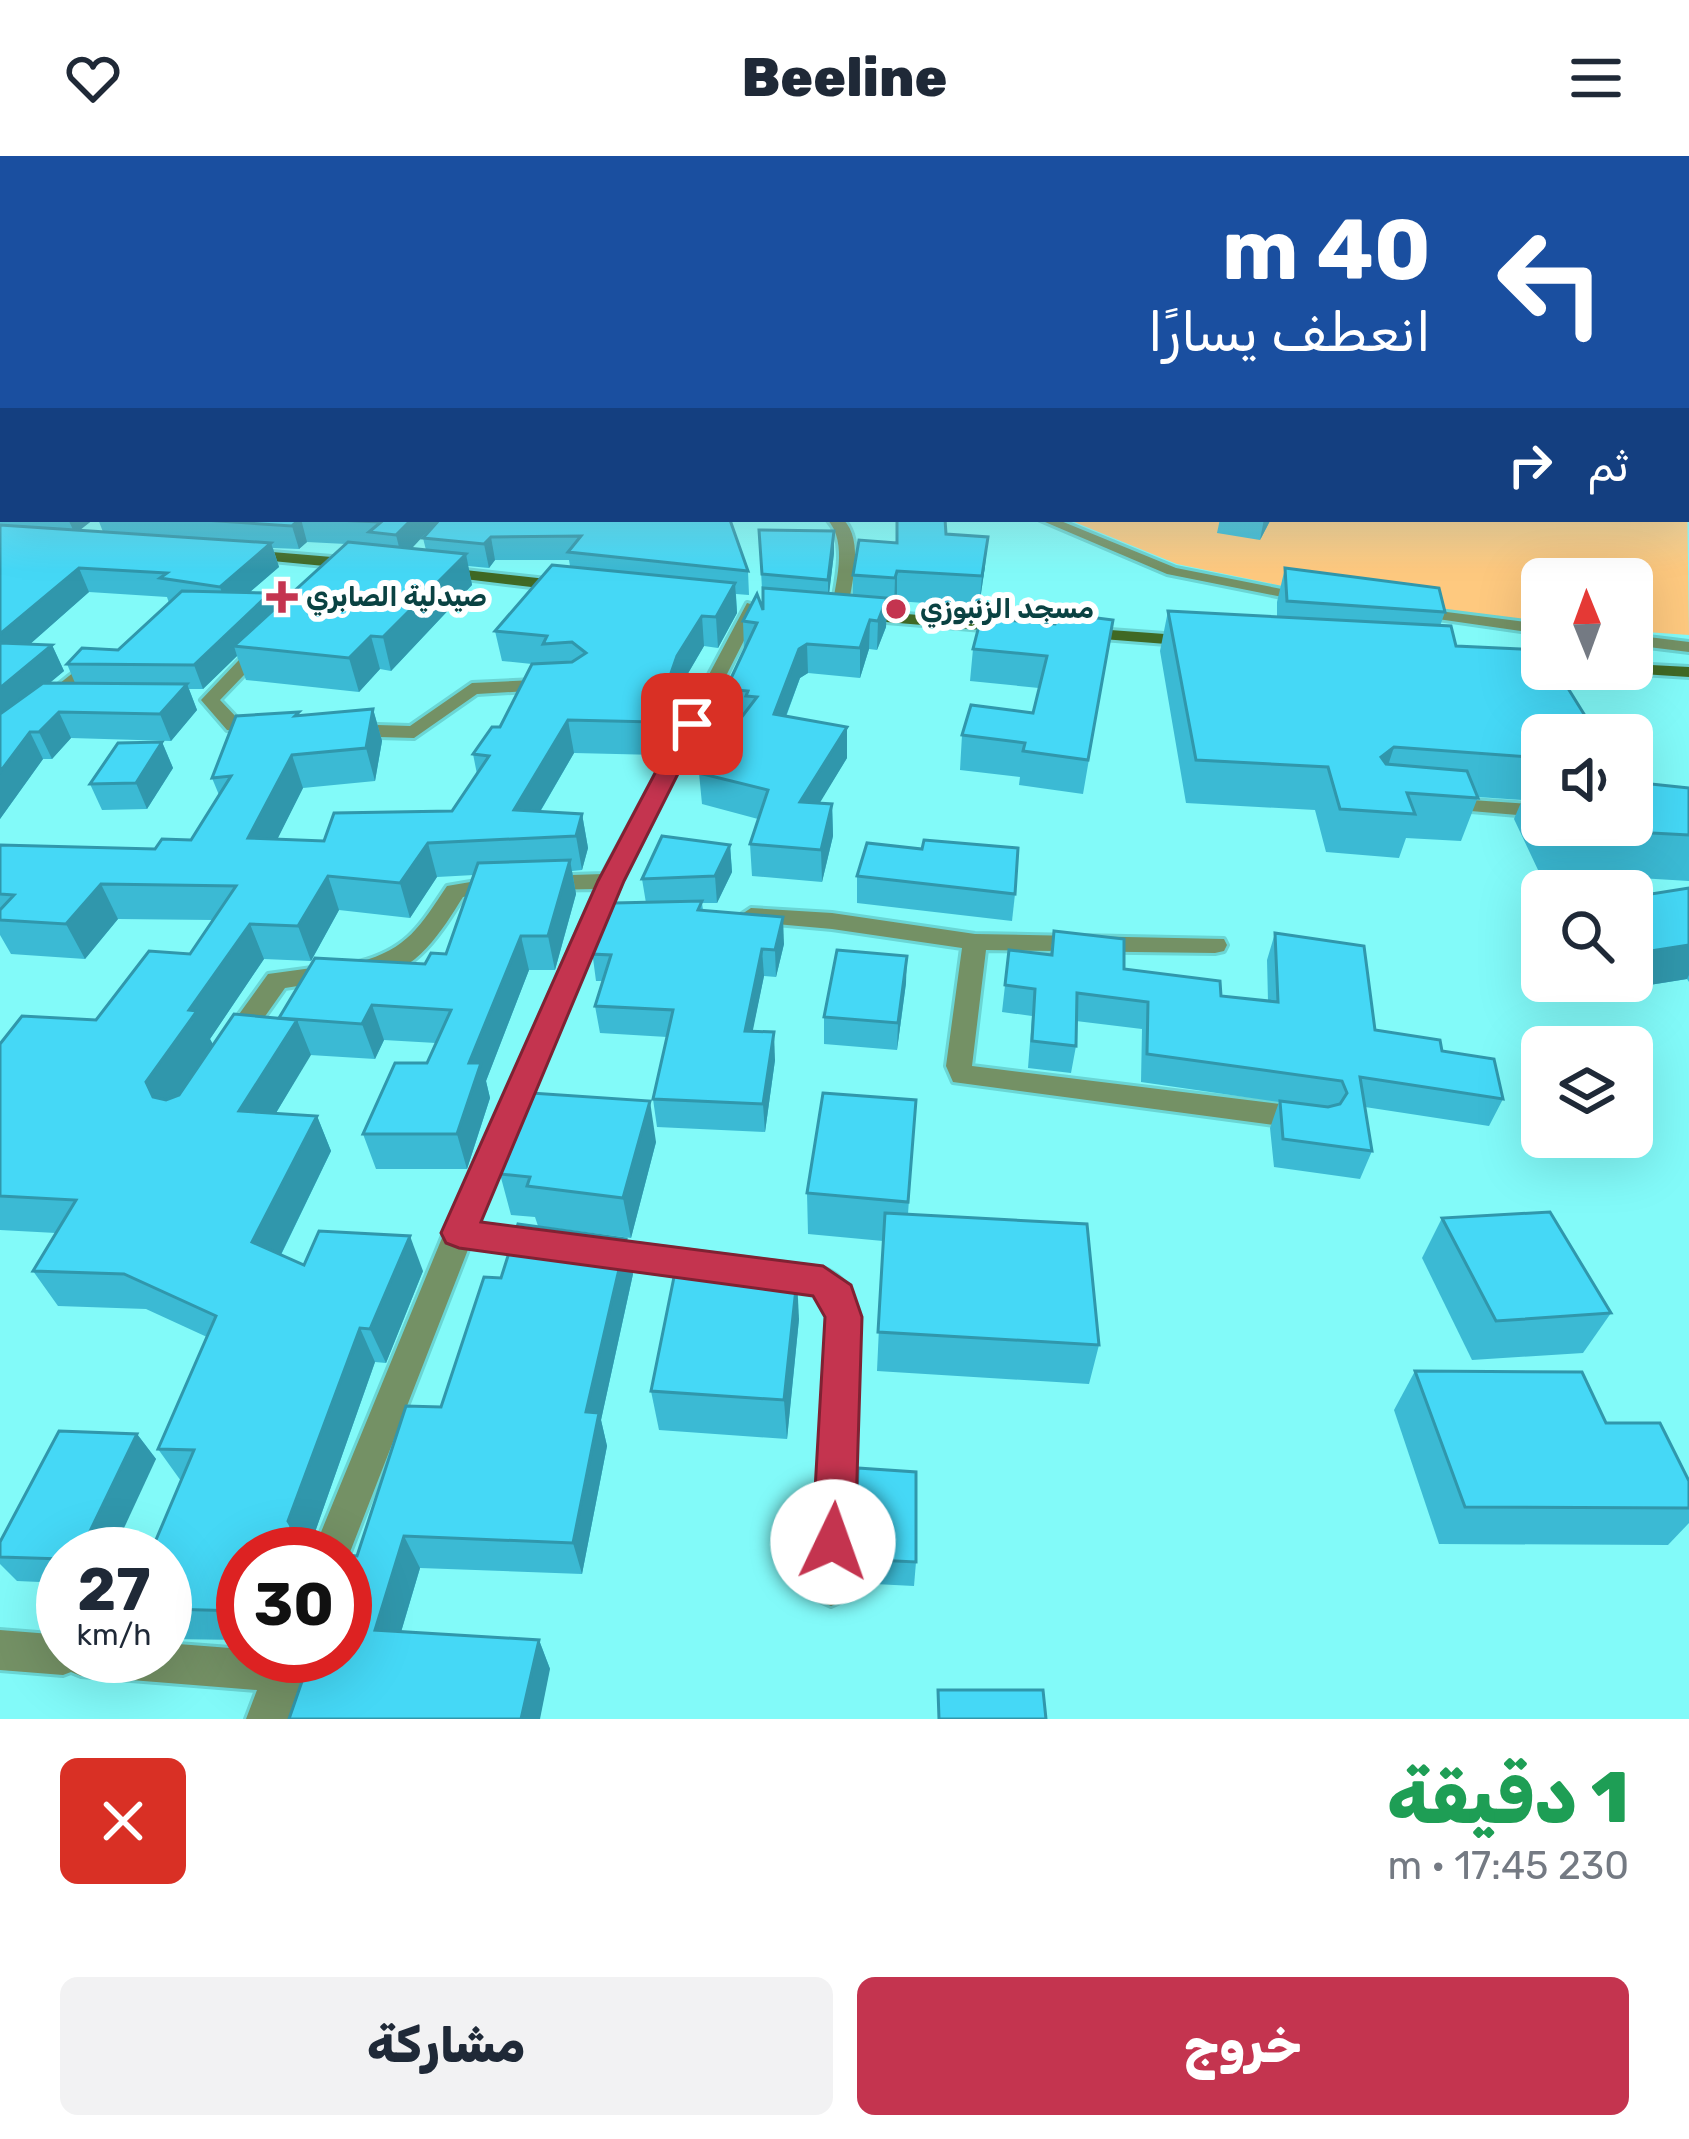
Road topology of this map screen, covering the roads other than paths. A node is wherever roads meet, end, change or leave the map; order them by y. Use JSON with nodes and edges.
{"nodes":[{"id":1,"x":837,"y":522,"type":"edge"},
{"id":2,"x":1052,"y":522,"type":"edge"},
{"id":3,"x":223,"y":553,"type":"edge"},
{"id":4,"x":343,"y":562,"type":"junction"},
{"id":5,"x":386,"y":567,"type":"edge"},
{"id":6,"x":407,"y":569,"type":"edge"},
{"id":7,"x":326,"y":579,"type":"edge"},
{"id":8,"x":591,"y":589,"type":"edge"},
{"id":9,"x":1325,"y":600,"type":"edge"},
{"id":10,"x":752,"y":606,"type":"edge"},
{"id":11,"x":1388,"y":608,"type":"edge"},
{"id":12,"x":818,"y":612,"type":"edge"},
{"id":13,"x":839,"y":614,"type":"junction"},
{"id":14,"x":1521,"y":625,"type":"edge"},
{"id":15,"x":1030,"y":629,"type":"edge"},
{"id":16,"x":276,"y":631,"type":"edge"},
{"id":17,"x":1054,"y":631,"type":"edge"},
{"id":18,"x":1653,"y":643,"type":"edge"},
{"id":19,"x":1220,"y":644,"type":"edge"},
{"id":20,"x":1689,"y":647,"type":"edge"},
{"id":21,"x":1653,"y":670,"type":"edge"},
{"id":22,"x":1689,"y":672,"type":"edge"},
{"id":23,"x":79,"y":674,"type":"edge"},
{"id":24,"x":577,"y":683,"type":"edge"},
{"id":25,"x":50,"y":699,"type":"junction"},
{"id":26,"x":72,"y":700,"type":"edge"},
{"id":27,"x":187,"y":700,"type":"edge"},
{"id":28,"x":210,"y":700,"type":"junction"},
{"id":29,"x":279,"y":728,"type":"edge"},
{"id":30,"x":324,"y":729,"type":"edge"},
{"id":31,"x":0,"y":741,"type":"edge"},
{"id":32,"x":1428,"y":803,"type":"edge"},
{"id":33,"x":1521,"y":810,"type":"edge"},
{"id":34,"x":611,"y":881,"type":"junction"},
{"id":35,"x":732,"y":915,"type":"edge"},
{"id":36,"x":975,"y":942,"type":"junction"},
{"id":37,"x":1215,"y":945,"type":"dead end"},
{"id":38,"x":218,"y":1066,"type":"edge"},
{"id":39,"x":1318,"y":1119,"type":"edge"},
{"id":40,"x":459,"y":1233,"type":"junction"},
{"id":41,"x":342,"y":1527,"type":"edge"},
{"id":42,"x":832,"y":1588,"type":"dead end"},
{"id":43,"x":0,"y":1649,"type":"edge"},
{"id":44,"x":36,"y":1652,"type":"edge"},
{"id":45,"x":280,"y":1683,"type":"edge"},
{"id":46,"x":267,"y":1719,"type":"edge"}],
"edges":[{"from":1,"to":13,"type":"street"},
{"from":2,"to":9,"type":"lane"},
{"from":3,"to":4,"type":"main road"},
{"from":4,"to":5,"type":"main road"},
{"from":4,"to":7,"type":"street"},
{"from":6,"to":8,"type":"main road"},
{"from":10,"to":34,"type":"street"},
{"from":11,"to":14,"type":"lane"},
{"from":12,"to":13,"type":"main road"},
{"from":13,"to":15,"type":"main road"},
{"from":16,"to":28,"type":"street"},
{"from":17,"to":19,"type":"main road"},
{"from":18,"to":20,"type":"lane"},
{"from":21,"to":22,"type":"main road"},
{"from":23,"to":25,"type":"street"},
{"from":24,"to":30,"type":"street"},
{"from":25,"to":26,"type":"street"},
{"from":25,"to":31,"type":"street"},
{"from":27,"to":28,"type":"street"},
{"from":28,"to":29,"type":"street"},
{"from":32,"to":33,"type":"street"},
{"from":34,"to":38,"type":"street"},
{"from":34,"to":40,"type":"street"},
{"from":35,"to":36,"type":"street"},
{"from":36,"to":37,"type":"street"},
{"from":36,"to":39,"type":"street"},
{"from":40,"to":41,"type":"street"},
{"from":40,"to":42,"type":"street"},
{"from":43,"to":44,"type":"street"},
{"from":45,"to":46,"type":"street"}]}
